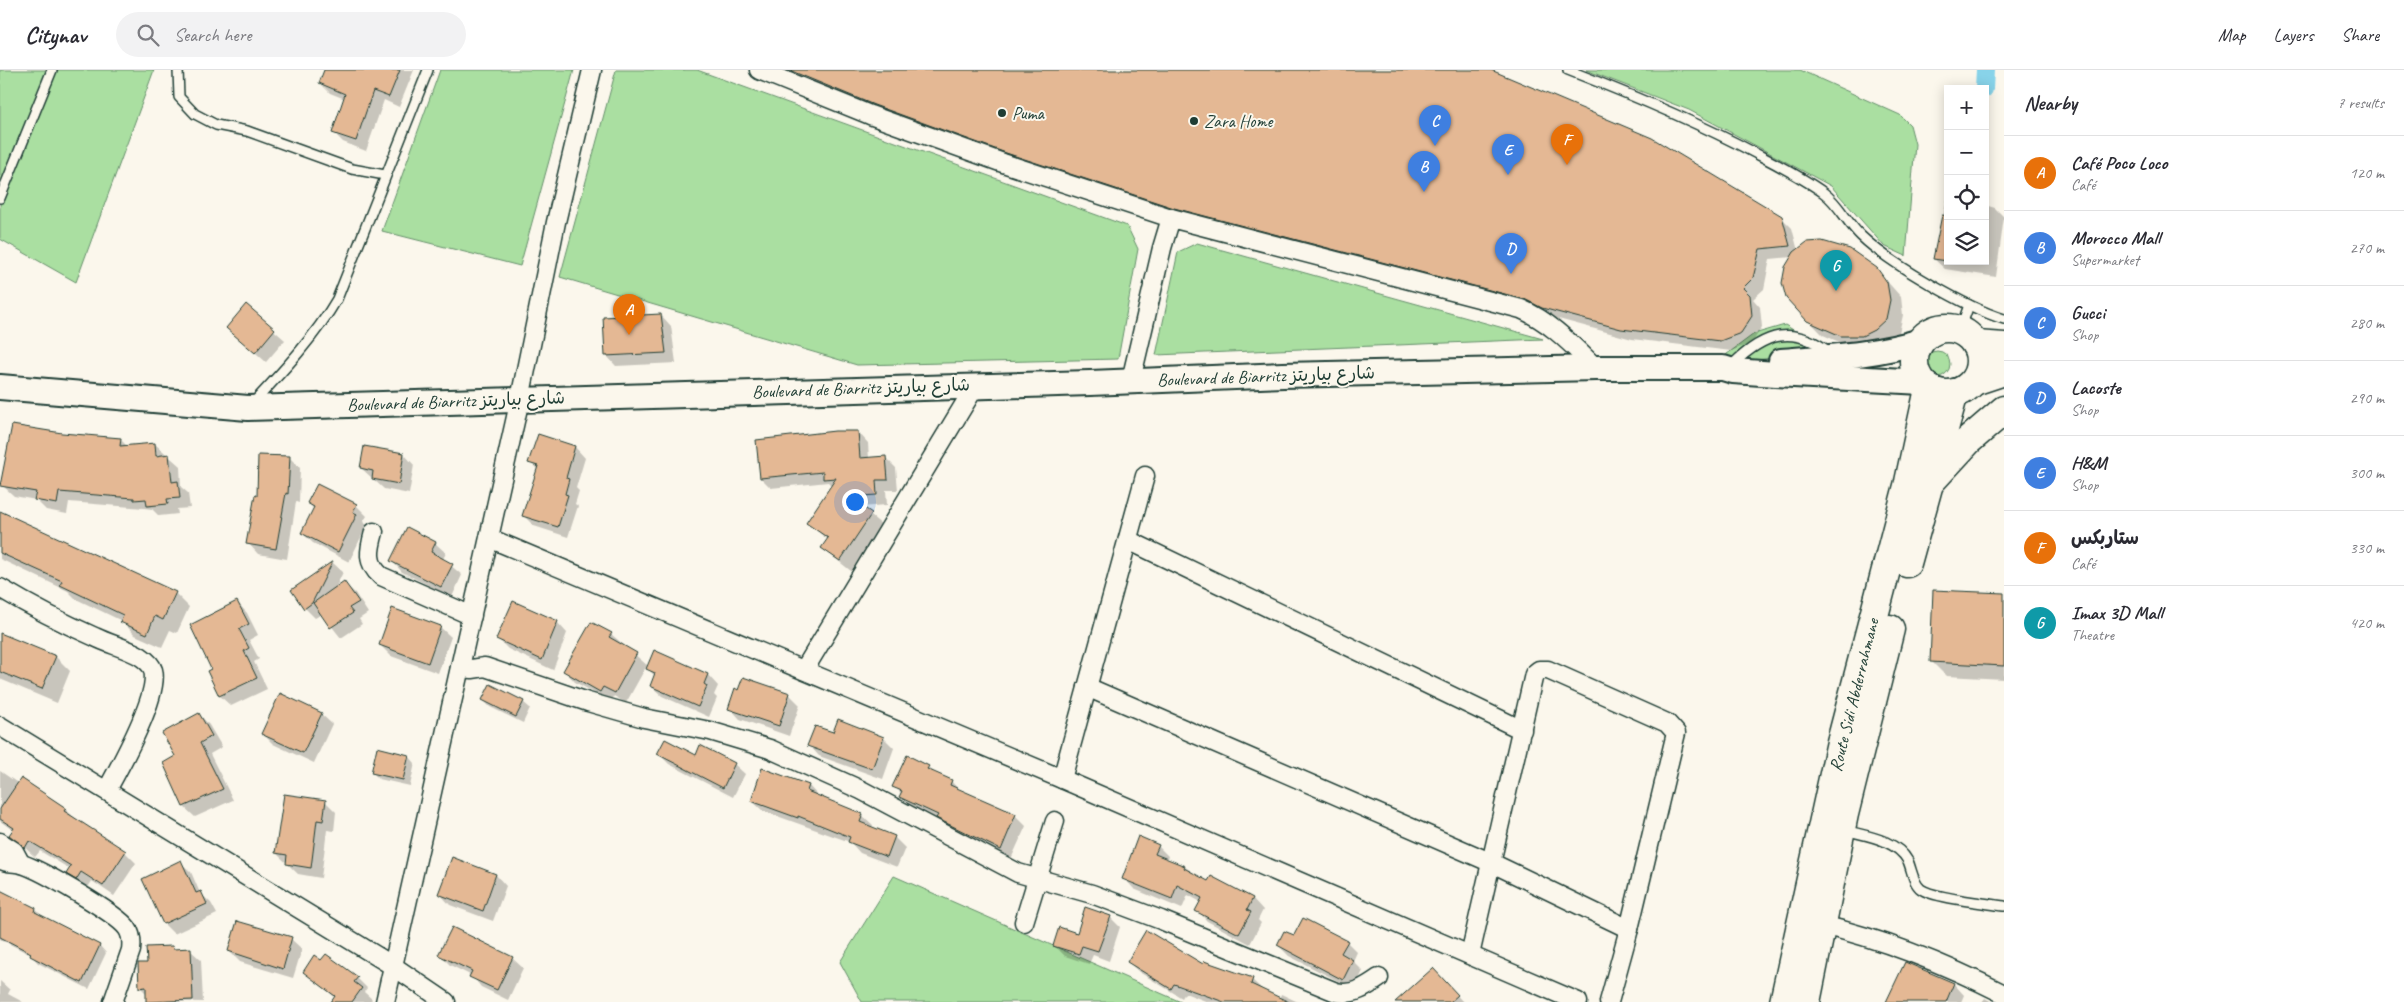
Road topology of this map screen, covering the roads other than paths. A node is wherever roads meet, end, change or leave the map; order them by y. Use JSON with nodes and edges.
{"nodes":[{"id":1,"x":52,"y":70,"type":"edge"},
{"id":2,"x":178,"y":70,"type":"edge"},
{"id":3,"x":428,"y":70,"type":"edge"},
{"id":4,"x":592,"y":70,"type":"edge"},
{"id":5,"x":759,"y":70,"type":"edge"},
{"id":6,"x":1568,"y":70,"type":"edge"},
{"id":7,"x":385,"y":176,"type":"junction"},
{"id":8,"x":0,"y":198,"type":"edge"},
{"id":9,"x":1171,"y":218,"type":"junction"},
{"id":10,"x":1969,"y":304,"type":"junction"},
{"id":11,"x":2004,"y":319,"type":"edge"},
{"id":12,"x":1968,"y":338,"type":"junction"},
{"id":13,"x":1921,"y":341,"type":"junction"},
{"id":14,"x":2004,"y":347,"type":"edge"},
{"id":15,"x":1728,"y":366,"type":"junction"},
{"id":16,"x":1596,"y":368,"type":"junction"},
{"id":17,"x":2004,"y":371,"type":"edge"},
{"id":18,"x":1131,"y":380,"type":"junction"},
{"id":19,"x":976,"y":385,"type":"junction"},
{"id":20,"x":1945,"y":386,"type":"junction"},
{"id":21,"x":0,"y":387,"type":"edge"},
{"id":22,"x":520,"y":400,"type":"junction"},
{"id":23,"x":248,"y":408,"type":"junction"},
{"id":24,"x":2004,"y":410,"type":"edge"},
{"id":25,"x":1145,"y":476,"type":"dead end"},
{"id":26,"x":1928,"y":485,"type":"junction"},
{"id":27,"x":374,"y":532,"type":"dead end"},
{"id":28,"x":489,"y":538,"type":"junction"},
{"id":29,"x":1128,"y":540,"type":"junction"},
{"id":30,"x":0,"y":588,"type":"edge"},
{"id":31,"x":472,"y":616,"type":"junction"},
{"id":32,"x":464,"y":649,"type":"junction"},
{"id":33,"x":485,"y":667,"type":"junction"},
{"id":34,"x":460,"y":668,"type":"junction"},
{"id":35,"x":804,"y":670,"type":"junction"},
{"id":36,"x":1088,"y":687,"type":"junction"},
{"id":37,"x":0,"y":726,"type":"edge"},
{"id":38,"x":1522,"y":730,"type":"junction"},
{"id":39,"x":1062,"y":779,"type":"junction"},
{"id":40,"x":107,"y":790,"type":"junction"},
{"id":41,"x":1055,"y":821,"type":"dead end"},
{"id":42,"x":1841,"y":829,"type":"junction"},
{"id":43,"x":0,"y":842,"type":"edge"},
{"id":44,"x":0,"y":859,"type":"edge"},
{"id":45,"x":1492,"y":863,"type":"junction"},
{"id":46,"x":21,"y":864,"type":"junction"},
{"id":47,"x":1037,"y":879,"type":"junction"},
{"id":48,"x":2004,"y":906,"type":"edge"},
{"id":49,"x":1024,"y":922,"type":"dead end"},
{"id":50,"x":1822,"y":925,"type":"junction"},
{"id":51,"x":1629,"y":929,"type":"junction"},
{"id":52,"x":1470,"y":955,"type":"junction"},
{"id":53,"x":393,"y":966,"type":"junction"},
{"id":54,"x":1379,"y":978,"type":"dead end"},
{"id":55,"x":2004,"y":994,"type":"edge"},
{"id":56,"x":113,"y":1002,"type":"edge"},
{"id":57,"x":385,"y":1002,"type":"edge"},
{"id":58,"x":446,"y":1002,"type":"edge"},
{"id":59,"x":1578,"y":1002,"type":"edge"},
{"id":60,"x":1609,"y":1002,"type":"edge"},
{"id":61,"x":1784,"y":1002,"type":"edge"},
{"id":62,"x":1806,"y":1002,"type":"edge"}],
"edges":[{"from":1,"to":8,"type":"lane"},
{"from":2,"to":7,"type":"lane"},
{"from":3,"to":7,"type":"lane"},
{"from":4,"to":22,"type":"street"},
{"from":5,"to":9,"type":"street"},
{"from":6,"to":10,"type":"lane"},
{"from":7,"to":23,"type":"lane"},
{"from":9,"to":16,"type":"street"},
{"from":9,"to":18,"type":"street"},
{"from":10,"to":11,"type":"lane"},
{"from":10,"to":12,"type":"lane"},
{"from":12,"to":13,"type":"main road"},
{"from":12,"to":14,"type":"main road"},
{"from":12,"to":20,"type":"main road"},
{"from":13,"to":15,"type":"street","name":"Boulevard de Biarritz شارع بياريتز"},
{"from":13,"to":20,"type":"main road"},
{"from":15,"to":16,"type":"street","name":"Boulevard de Biarritz شارع بياريتز"},
{"from":15,"to":20,"type":"street","name":"Boulevard de Biarritz شارع بياريتز"},
{"from":16,"to":18,"type":"street","name":"Boulevard de Biarritz شارع بياريتز"},
{"from":17,"to":20,"type":"main road"},
{"from":18,"to":19,"type":"street","name":"Boulevard de Biarritz شارع بياريتز"},
{"from":19,"to":22,"type":"street","name":"Boulevard de Biarritz شارع بياريتز"},
{"from":19,"to":35,"type":"street"},
{"from":20,"to":26,"type":"main road","name":"Route Sidi Abderrahmane"},
{"from":20,"to":61,"type":"main road","name":"Route Sidi Abderrahmane"},
{"from":21,"to":23,"type":"street","name":"Boulevard de Biarritz شارع بياريتز"},
{"from":22,"to":23,"type":"street","name":"Boulevard de Biarritz شارع بياريتز"},
{"from":22,"to":28,"type":"street"},
{"from":24,"to":26,"type":"main road"},
{"from":25,"to":29,"type":"street"},
{"from":26,"to":42,"type":"main road","name":"Route Sidi Abderrahmane"},
{"from":27,"to":31,"type":"street"},
{"from":28,"to":31,"type":"street"},
{"from":28,"to":35,"type":"street"},
{"from":29,"to":36,"type":"street"},
{"from":29,"to":38,"type":"street"},
{"from":30,"to":40,"type":"street"},
{"from":31,"to":32,"type":"street"},
{"from":32,"to":33,"type":"street"},
{"from":32,"to":34,"type":"street"},
{"from":33,"to":34,"type":"street"},
{"from":33,"to":47,"type":"street"},
{"from":34,"to":53,"type":"street"},
{"from":35,"to":39,"type":"street"},
{"from":36,"to":39,"type":"street"},
{"from":36,"to":45,"type":"street"},
{"from":37,"to":40,"type":"street"},
{"from":38,"to":45,"type":"street"},
{"from":38,"to":51,"type":"street"},
{"from":39,"to":52,"type":"street"},
{"from":40,"to":53,"type":"street"},
{"from":41,"to":47,"type":"street"},
{"from":42,"to":48,"type":"lane"},
{"from":42,"to":50,"type":"main road","name":"Route Sidi Abderrahmane"},
{"from":43,"to":46,"type":"street"},
{"from":44,"to":46,"type":"street"},
{"from":45,"to":51,"type":"street"},
{"from":45,"to":52,"type":"street"},
{"from":46,"to":56,"type":"street"},
{"from":47,"to":49,"type":"street"},
{"from":47,"to":54,"type":"street"},
{"from":50,"to":55,"type":"street"},
{"from":50,"to":62,"type":"main road","name":"Route Sidi Abderrahmane"},
{"from":51,"to":60,"type":"street"},
{"from":52,"to":59,"type":"street"},
{"from":53,"to":57,"type":"street"},
{"from":53,"to":58,"type":"street"}]}
